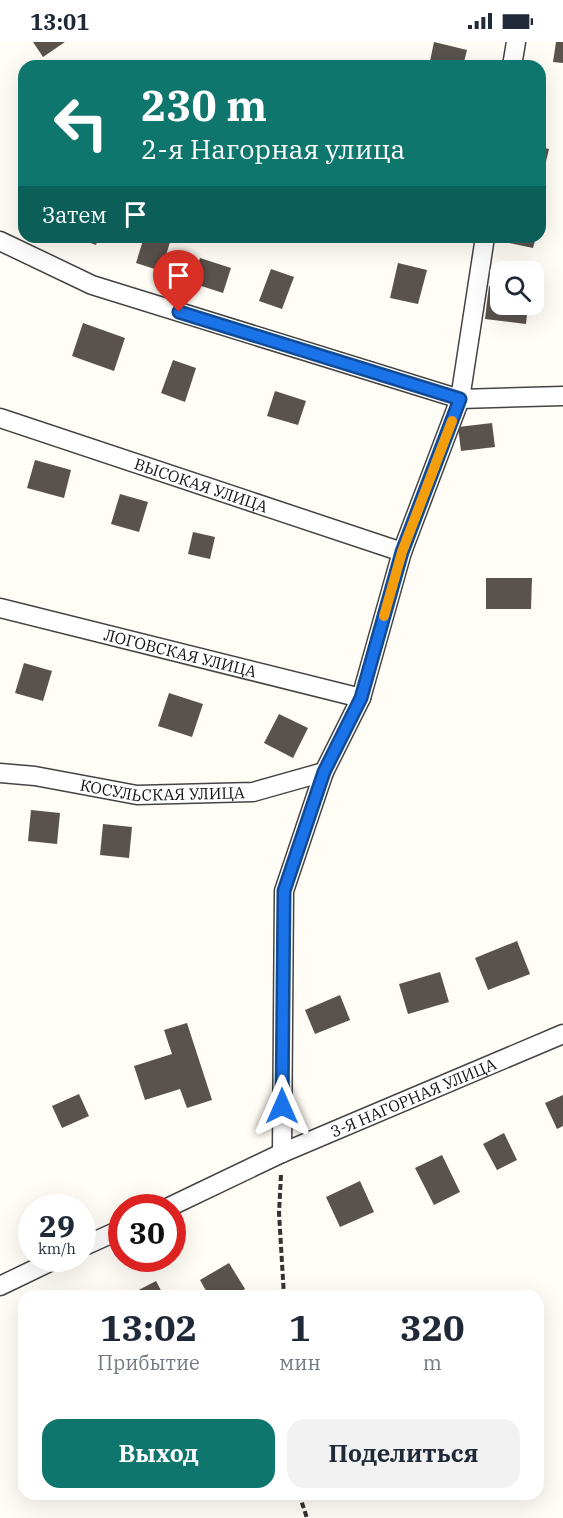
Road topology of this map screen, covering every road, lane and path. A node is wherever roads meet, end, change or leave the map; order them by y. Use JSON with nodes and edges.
{"nodes":[{"id":1,"x":516,"y":42,"type":"edge"},
{"id":2,"x":513,"y":60,"type":"edge"},
{"id":3,"x":0,"y":241,"type":"edge"},
{"id":4,"x":484,"y":243,"type":"edge"},
{"id":5,"x":563,"y":396,"type":"edge"},
{"id":6,"x":460,"y":399,"type":"junction"},
{"id":7,"x":0,"y":418,"type":"edge"},
{"id":8,"x":402,"y":552,"type":"junction"},
{"id":9,"x":0,"y":608,"type":"edge"},
{"id":10,"x":361,"y":698,"type":"junction"},
{"id":11,"x":324,"y":772,"type":"junction"},
{"id":12,"x":0,"y":773,"type":"edge"},
{"id":13,"x":563,"y":1034,"type":"edge"},
{"id":14,"x":282,"y":1153,"type":"junction"},
{"id":15,"x":186,"y":1199,"type":"edge"},
{"id":16,"x":29,"y":1272,"type":"edge"},
{"id":17,"x":0,"y":1286,"type":"edge"},
{"id":18,"x":284,"y":1290,"type":"edge"},
{"id":19,"x":301,"y":1500,"type":"edge"},
{"id":20,"x":307,"y":1518,"type":"edge"}],
"edges":[{"from":1,"to":2,"type":"street"},
{"from":3,"to":6,"type":"street"},
{"from":4,"to":6,"type":"street"},
{"from":5,"to":6,"type":"street"},
{"from":6,"to":8,"type":"street"},
{"from":7,"to":8,"type":"street","name":"ВЫСОКАЯ УЛИЦА"},
{"from":8,"to":10,"type":"street"},
{"from":9,"to":10,"type":"street","name":"ЛОГОВСКАЯ УЛИЦА"},
{"from":10,"to":11,"type":"street"},
{"from":11,"to":12,"type":"street","name":"КОСУЛЬСКАЯ УЛИЦА"},
{"from":11,"to":14,"type":"street"},
{"from":13,"to":14,"type":"street","name":"3-Я НАГОРНАЯ УЛИЦА"},
{"from":14,"to":15,"type":"street","name":"3-Я НАГОРНАЯ УЛИЦА"},
{"from":14,"to":18,"type":"path"},
{"from":16,"to":17,"type":"street"},
{"from":19,"to":20,"type":"path"}]}
